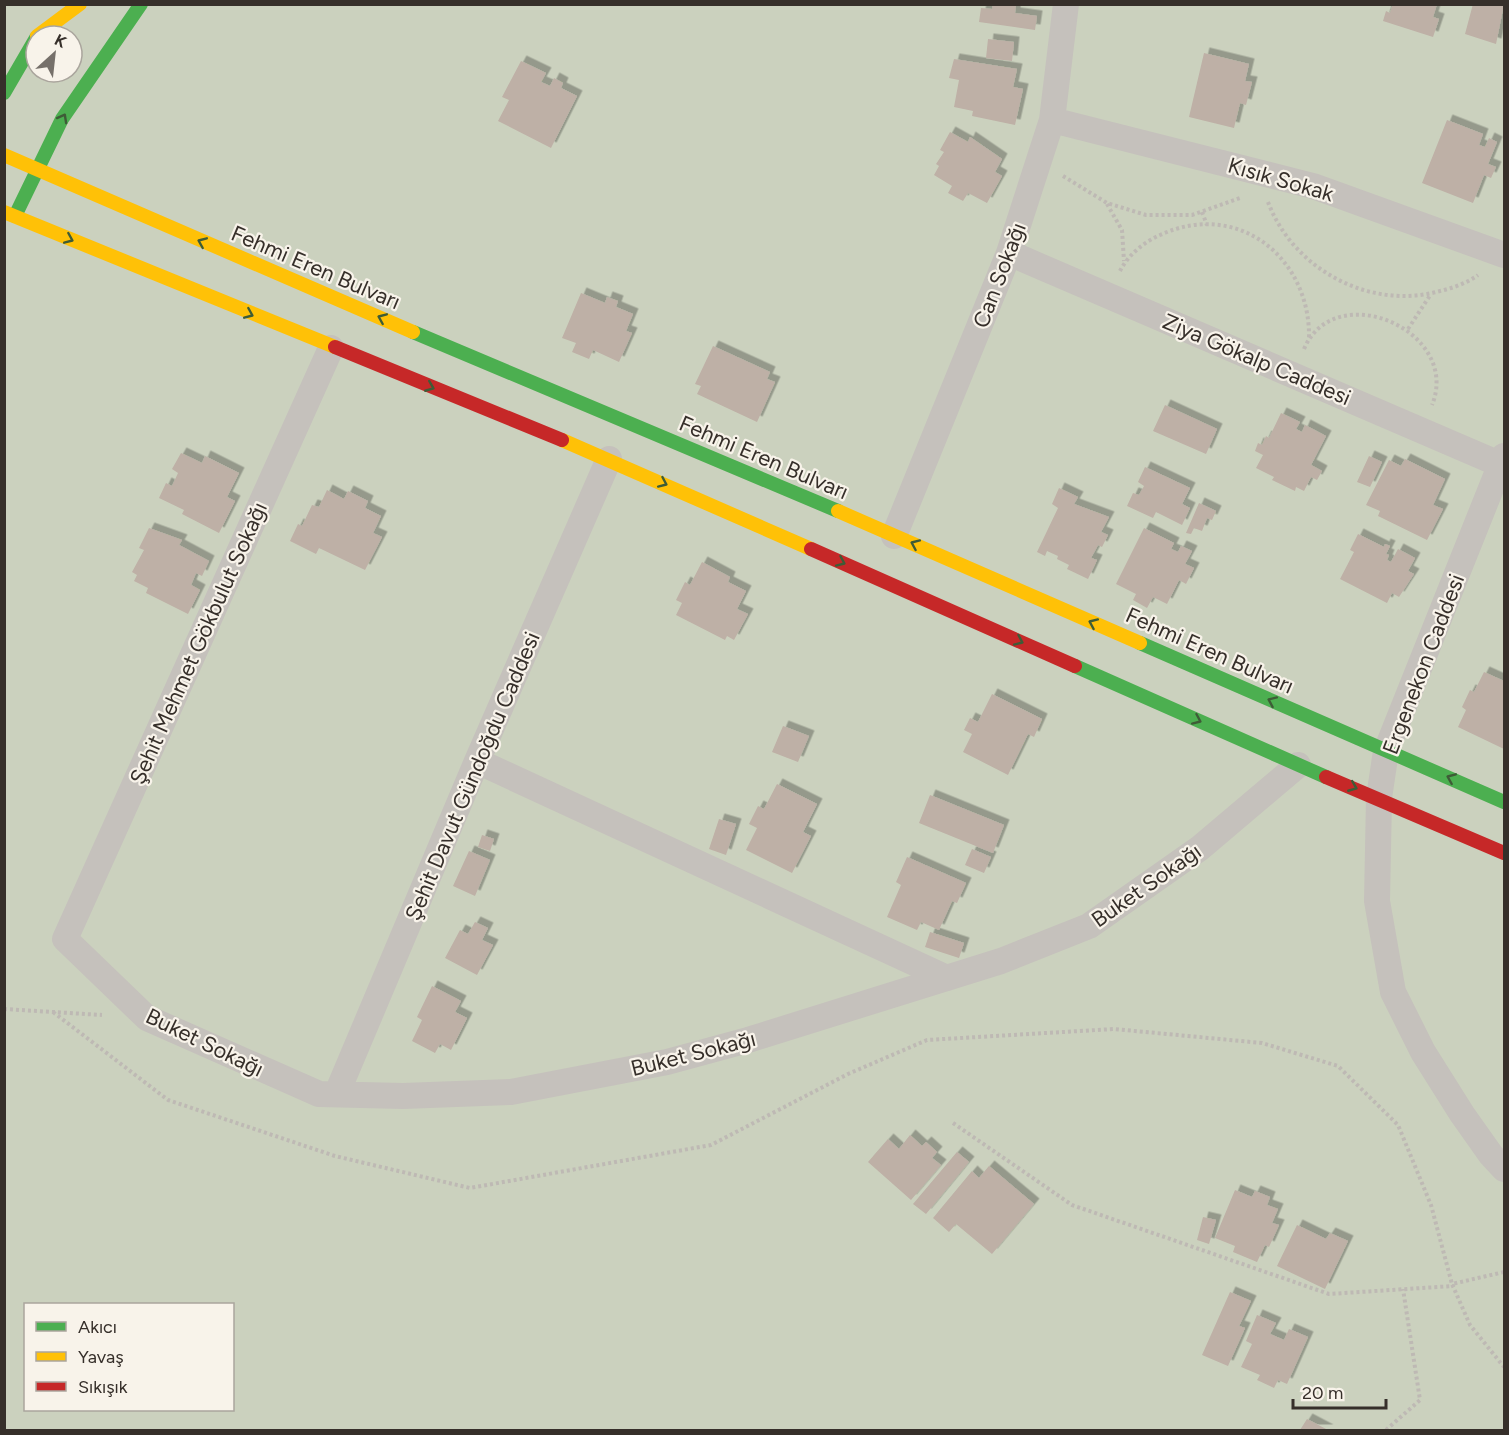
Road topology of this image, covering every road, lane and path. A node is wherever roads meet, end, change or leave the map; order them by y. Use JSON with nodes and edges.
{"nodes":[{"id":1,"x":80,"y":4,"type":"edge"},
{"id":2,"x":141,"y":4,"type":"edge"},
{"id":3,"x":1066,"y":4,"type":"edge"},
{"id":4,"x":53,"y":24,"type":"edge"},
{"id":5,"x":24,"y":40,"type":"edge"},
{"id":6,"x":13,"y":44,"type":"dead end"},
{"id":7,"x":24,"y":58,"type":"edge"},
{"id":8,"x":4,"y":93,"type":"edge"},
{"id":9,"x":1052,"y":120,"type":"junction"},
{"id":10,"x":4,"y":155,"type":"edge"},
{"id":11,"x":1038,"y":163,"type":"junction"},
{"id":12,"x":38,"y":171,"type":"junction"},
{"id":13,"x":1266,"y":182,"type":"junction"},
{"id":14,"x":1107,"y":203,"type":"junction"},
{"id":15,"x":1202,"y":212,"type":"junction"},
{"id":16,"x":10,"y":214,"type":"edge"},
{"id":17,"x":1207,"y":225,"type":"junction"},
{"id":18,"x":1009,"y":253,"type":"junction"},
{"id":19,"x":1499,"y":253,"type":"edge"},
{"id":20,"x":1124,"y":263,"type":"junction"},
{"id":21,"x":1432,"y":294,"type":"junction"},
{"id":22,"x":1108,"y":296,"type":"junction"},
{"id":23,"x":1408,"y":329,"type":"junction"},
{"id":24,"x":1309,"y":339,"type":"junction"},
{"id":25,"x":331,"y":348,"type":"junction"},
{"id":26,"x":1293,"y":375,"type":"junction"},
{"id":27,"x":1422,"y":430,"type":"junction"},
{"id":28,"x":609,"y":459,"type":"junction"},
{"id":29,"x":1504,"y":462,"type":"edge"},
{"id":30,"x":894,"y":536,"type":"junction"},
{"id":31,"x":1386,"y":751,"type":"junction"},
{"id":32,"x":477,"y":761,"type":"junction"},
{"id":33,"x":1299,"y":765,"type":"junction"},
{"id":34,"x":1379,"y":798,"type":"junction"},
{"id":35,"x":1504,"y":802,"type":"edge"},
{"id":36,"x":1504,"y":853,"type":"edge"},
{"id":37,"x":65,"y":939,"type":"joint"},
{"id":38,"x":946,"y":978,"type":"junction"},
{"id":39,"x":4,"y":1009,"type":"edge"},
{"id":40,"x":53,"y":1012,"type":"junction"},
{"id":41,"x":147,"y":1018,"type":"junction"},
{"id":42,"x":337,"y":1093,"type":"junction"},
{"id":43,"x":953,"y":1123,"type":"dead end"},
{"id":44,"x":1504,"y":1169,"type":"edge"},
{"id":45,"x":1504,"y":1272,"type":"edge"},
{"id":46,"x":1452,"y":1285,"type":"junction"},
{"id":47,"x":1403,"y":1289,"type":"junction"},
{"id":48,"x":1504,"y":1367,"type":"edge"},
{"id":49,"x":1386,"y":1431,"type":"edge"}],
"edges":[{"from":1,"to":4,"type":"street"},
{"from":12,"to":2,"type":"street","one_way":true},
{"from":3,"to":9,"type":"street","name":"Can Sokağı"},
{"from":5,"to":6,"type":"street"},
{"from":7,"to":8,"type":"street"},
{"from":9,"to":11,"type":"street","name":"Can Sokağı"},
{"from":9,"to":13,"type":"street","name":"Kısık Sokak"},
{"from":10,"to":12,"type":"street","name":"Fehmi Eren Bulvarı"},
{"from":11,"to":14,"type":"path"},
{"from":11,"to":18,"type":"street","name":"Can Sokağı"},
{"from":12,"to":16,"type":"street"},
{"from":30,"to":12,"type":"street","name":"Fehmi Eren Bulvarı","one_way":true},
{"from":13,"to":15,"type":"path"},
{"from":13,"to":19,"type":"street","name":"Kısık Sokak"},
{"from":13,"to":21,"type":"path"},
{"from":14,"to":15,"type":"path"},
{"from":14,"to":20,"type":"path"},
{"from":15,"to":17,"type":"path"},
{"from":16,"to":25,"type":"street","one_way":true},
{"from":17,"to":20,"type":"path"},
{"from":17,"to":24,"type":"path"},
{"from":18,"to":22,"type":"street","name":"Ziya Gökalp Caddesi"},
{"from":18,"to":30,"type":"street","name":"Can Sokağı"},
{"from":19,"to":21,"type":"path"},
{"from":20,"to":22,"type":"path"},
{"from":21,"to":23,"type":"path"},
{"from":22,"to":26,"type":"street","name":"Ziya Gökalp Caddesi"},
{"from":23,"to":24,"type":"path"},
{"from":23,"to":27,"type":"path"},
{"from":24,"to":26,"type":"path"},
{"from":25,"to":28,"type":"street","one_way":true},
{"from":25,"to":37,"type":"street","name":"Şehit Mehmet Gökbulut Sokağı"},
{"from":26,"to":27,"type":"street","name":"Ziya Gökalp Caddesi"},
{"from":27,"to":29,"type":"street","name":"Ziya Gökalp Caddesi"},
{"from":28,"to":32,"type":"street","name":"Şehit Davut Gündoğdu Caddesi"},
{"from":28,"to":33,"type":"street","one_way":true},
{"from":29,"to":31,"type":"street","name":"Ergenekon Caddesi"},
{"from":31,"to":30,"type":"street","name":"Fehmi Eren Bulvarı","one_way":true},
{"from":31,"to":34,"type":"street","name":"Ergenekon Caddesi"},
{"from":35,"to":31,"type":"street","name":"Fehmi Eren Bulvarı","one_way":true},
{"from":32,"to":38,"type":"street"},
{"from":32,"to":42,"type":"street","name":"Şehit Davut Gündoğdu Caddesi"},
{"from":33,"to":34,"type":"street","one_way":true},
{"from":33,"to":38,"type":"street","name":"Buket Sokağı"},
{"from":34,"to":36,"type":"street"},
{"from":34,"to":44,"type":"street","name":"Ergenekon Caddesi"},
{"from":37,"to":41,"type":"street","name":"Buket Sokağı"},
{"from":38,"to":42,"type":"street","name":"Buket Sokağı"},
{"from":39,"to":40,"type":"path"},
{"from":40,"to":41,"type":"path"},
{"from":40,"to":46,"type":"path"},
{"from":41,"to":42,"type":"street","name":"Buket Sokağı"},
{"from":43,"to":47,"type":"path"},
{"from":45,"to":46,"type":"path"},
{"from":46,"to":47,"type":"path"},
{"from":46,"to":48,"type":"path"},
{"from":47,"to":49,"type":"path"}]}
